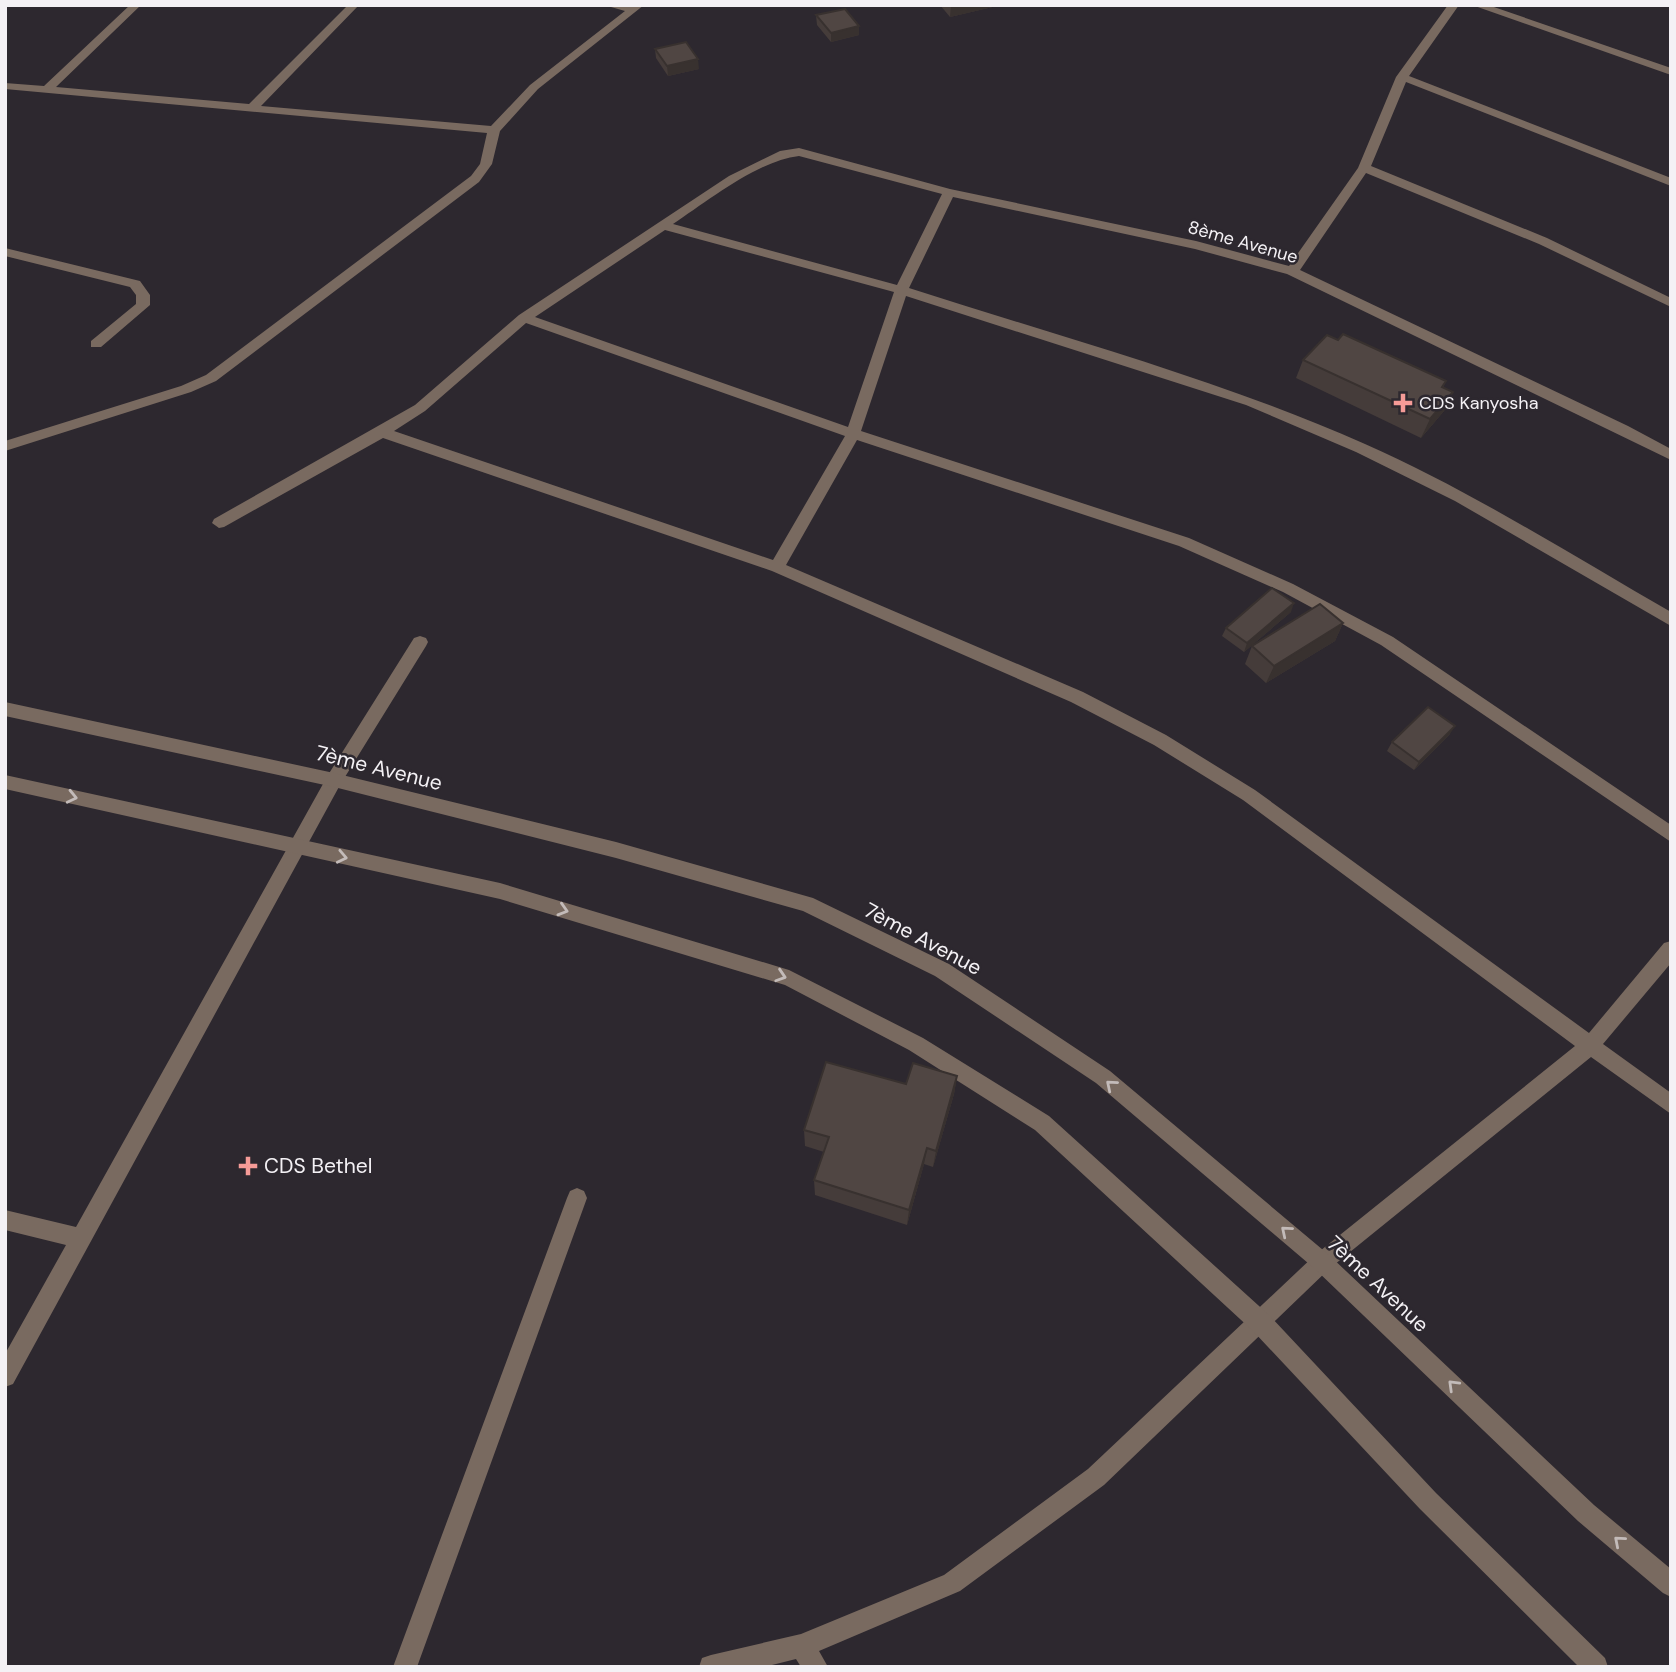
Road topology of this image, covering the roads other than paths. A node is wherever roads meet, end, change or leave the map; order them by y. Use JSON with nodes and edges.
{"nodes":[{"id":1,"x":136,"y":5,"type":"edge"},
{"id":2,"x":354,"y":5,"type":"edge"},
{"id":3,"x":609,"y":5,"type":"edge"},
{"id":4,"x":1454,"y":5,"type":"edge"},
{"id":5,"x":1477,"y":5,"type":"edge"},
{"id":6,"x":636,"y":7,"type":"edge"},
{"id":7,"x":1671,"y":72,"type":"edge"},
{"id":8,"x":1402,"y":77,"type":"junction"},
{"id":9,"x":5,"y":86,"type":"edge"},
{"id":10,"x":46,"y":90,"type":"junction"},
{"id":11,"x":252,"y":108,"type":"junction"},
{"id":12,"x":494,"y":130,"type":"junction"},
{"id":13,"x":1364,"y":168,"type":"junction"},
{"id":14,"x":1671,"y":182,"type":"edge"},
{"id":15,"x":949,"y":192,"type":"junction"},
{"id":16,"x":662,"y":225,"type":"junction"},
{"id":17,"x":5,"y":252,"type":"edge"},
{"id":18,"x":1292,"y":271,"type":"junction"},
{"id":19,"x":901,"y":290,"type":"junction"},
{"id":20,"x":1671,"y":303,"type":"edge"},
{"id":21,"x":524,"y":318,"type":"junction"},
{"id":22,"x":96,"y":344,"type":"dead end"},
{"id":23,"x":382,"y":432,"type":"junction"},
{"id":24,"x":853,"y":434,"type":"junction"},
{"id":25,"x":5,"y":446,"type":"edge"},
{"id":26,"x":1671,"y":455,"type":"edge"},
{"id":27,"x":219,"y":523,"type":"dead end"},
{"id":28,"x":777,"y":567,"type":"junction"},
{"id":29,"x":1671,"y":620,"type":"edge"},
{"id":30,"x":420,"y":642,"type":"dead end"},
{"id":31,"x":5,"y":709,"type":"edge"},
{"id":32,"x":334,"y":780,"type":"junction"},
{"id":33,"x":5,"y":782,"type":"edge"},
{"id":34,"x":1671,"y":835,"type":"edge"},
{"id":35,"x":298,"y":848,"type":"junction"},
{"id":36,"x":1671,"y":949,"type":"edge"},
{"id":37,"x":1589,"y":1047,"type":"junction"},
{"id":38,"x":1671,"y":1105,"type":"edge"},
{"id":39,"x":577,"y":1198,"type":"dead end"},
{"id":40,"x":5,"y":1220,"type":"edge"},
{"id":41,"x":78,"y":1238,"type":"junction"},
{"id":42,"x":1322,"y":1262,"type":"junction"},
{"id":43,"x":1261,"y":1322,"type":"junction"},
{"id":44,"x":5,"y":1376,"type":"edge"},
{"id":45,"x":1671,"y":1585,"type":"edge"},
{"id":46,"x":801,"y":1646,"type":"junction"},
{"id":47,"x":405,"y":1667,"type":"edge"},
{"id":48,"x":711,"y":1667,"type":"edge"},
{"id":49,"x":816,"y":1667,"type":"edge"},
{"id":50,"x":1596,"y":1667,"type":"edge"}],
"edges":[{"from":1,"to":10,"type":"street"},
{"from":2,"to":11,"type":"street"},
{"from":3,"to":6,"type":"street"},
{"from":4,"to":8,"type":"street"},
{"from":5,"to":7,"type":"street"},
{"from":6,"to":12,"type":"street"},
{"from":8,"to":13,"type":"street"},
{"from":8,"to":14,"type":"street"},
{"from":9,"to":10,"type":"street"},
{"from":10,"to":11,"type":"street"},
{"from":11,"to":12,"type":"street"},
{"from":12,"to":25,"type":"street"},
{"from":13,"to":18,"type":"street"},
{"from":13,"to":20,"type":"street"},
{"from":15,"to":16,"type":"street","name":"8ème Avenue"},
{"from":15,"to":18,"type":"street","name":"8ème Avenue"},
{"from":15,"to":19,"type":"street"},
{"from":16,"to":19,"type":"street"},
{"from":16,"to":21,"type":"street","name":"8ème Avenue"},
{"from":17,"to":22,"type":"street"},
{"from":18,"to":26,"type":"street","name":"8ème Avenue"},
{"from":19,"to":24,"type":"street"},
{"from":19,"to":29,"type":"street"},
{"from":21,"to":23,"type":"street","name":"8ème Avenue"},
{"from":21,"to":24,"type":"street"},
{"from":23,"to":27,"type":"street","name":"8ème Avenue"},
{"from":23,"to":28,"type":"street"},
{"from":24,"to":28,"type":"street"},
{"from":24,"to":34,"type":"street"},
{"from":28,"to":37,"type":"street"},
{"from":30,"to":32,"type":"street"},
{"from":31,"to":32,"type":"street","name":"7ème Avenue"},
{"from":32,"to":35,"type":"street"},
{"from":42,"to":32,"type":"street","name":"7ème Avenue","one_way":true},
{"from":33,"to":35,"type":"street","one_way":true},
{"from":35,"to":41,"type":"street"},
{"from":35,"to":43,"type":"street","one_way":true},
{"from":36,"to":37,"type":"street"},
{"from":37,"to":38,"type":"street"},
{"from":37,"to":42,"type":"street"},
{"from":39,"to":47,"type":"street"},
{"from":40,"to":41,"type":"street"},
{"from":41,"to":44,"type":"street"},
{"from":42,"to":43,"type":"street"},
{"from":45,"to":42,"type":"street","name":"7ème Avenue","one_way":true},
{"from":43,"to":46,"type":"street"},
{"from":43,"to":50,"type":"street"},
{"from":46,"to":48,"type":"street"},
{"from":46,"to":49,"type":"street"}]}
